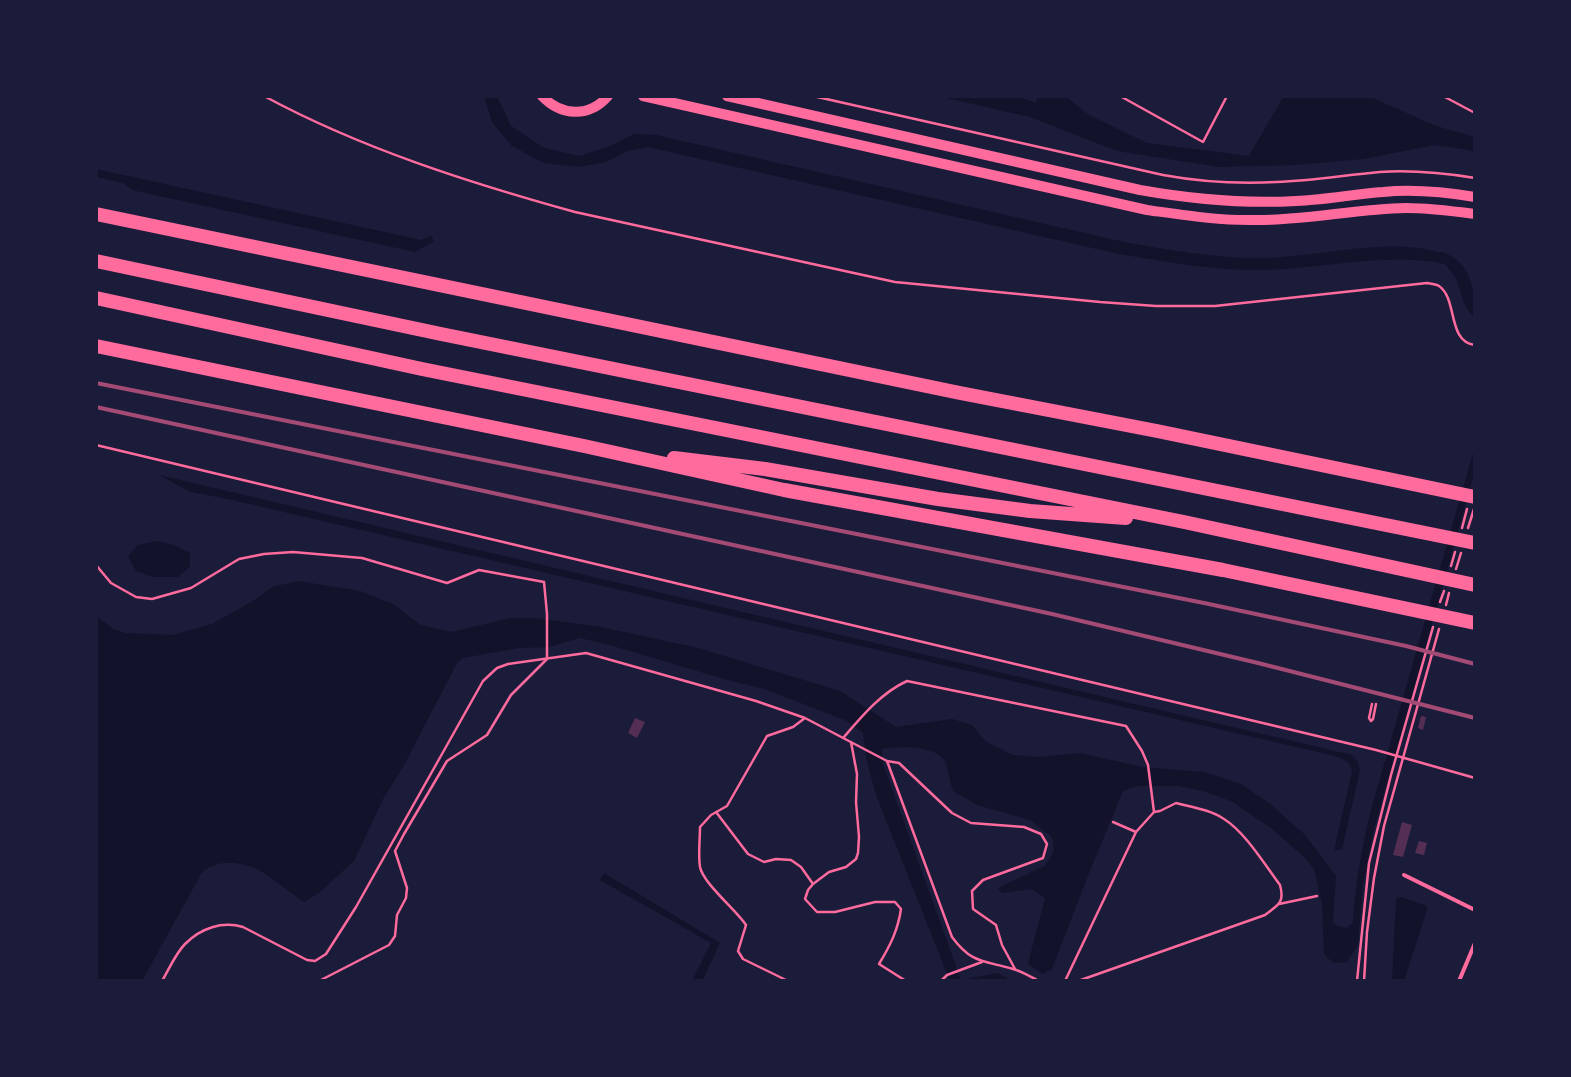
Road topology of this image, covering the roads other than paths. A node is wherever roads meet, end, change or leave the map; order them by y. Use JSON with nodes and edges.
{"nodes":[{"id":1,"x":542,"y":96,"type":"edge"},
{"id":2,"x":608,"y":96,"type":"edge"},
{"id":3,"x":643,"y":96,"type":"edge"},
{"id":4,"x":727,"y":96,"type":"edge"},
{"id":5,"x":1475,"y":196,"type":"edge"},
{"id":6,"x":96,"y":214,"type":"edge"},
{"id":7,"x":1475,"y":214,"type":"edge"},
{"id":8,"x":96,"y":262,"type":"edge"},
{"id":9,"x":96,"y":298,"type":"edge"},
{"id":10,"x":96,"y":346,"type":"edge"},
{"id":11,"x":584,"y":446,"type":"junction"},
{"id":12,"x":1472,"y":499,"type":"edge"},
{"id":13,"x":1184,"y":522,"type":"junction"},
{"id":14,"x":1471,"y":540,"type":"edge"},
{"id":15,"x":1465,"y":580,"type":"edge"},
{"id":16,"x":1475,"y":623,"type":"edge"},
{"id":17,"x":1404,"y":875,"type":"dead end"},
{"id":18,"x":1475,"y":910,"type":"edge"},
{"id":19,"x":1475,"y":943,"type":"edge"},
{"id":20,"x":1460,"y":981,"type":"edge"}],
"edges":[{"from":1,"to":2,"type":"main road"},
{"from":3,"to":7,"type":"main road"},
{"from":4,"to":5,"type":"main road"},
{"from":6,"to":12,"type":"highway"},
{"from":8,"to":14,"type":"highway"},
{"from":9,"to":13,"type":"highway"},
{"from":10,"to":11,"type":"highway"},
{"from":11,"to":13,"type":"highway"},
{"from":11,"to":16,"type":"highway"},
{"from":13,"to":15,"type":"highway"},
{"from":17,"to":18,"type":"lane"},
{"from":19,"to":20,"type":"lane"}]}
